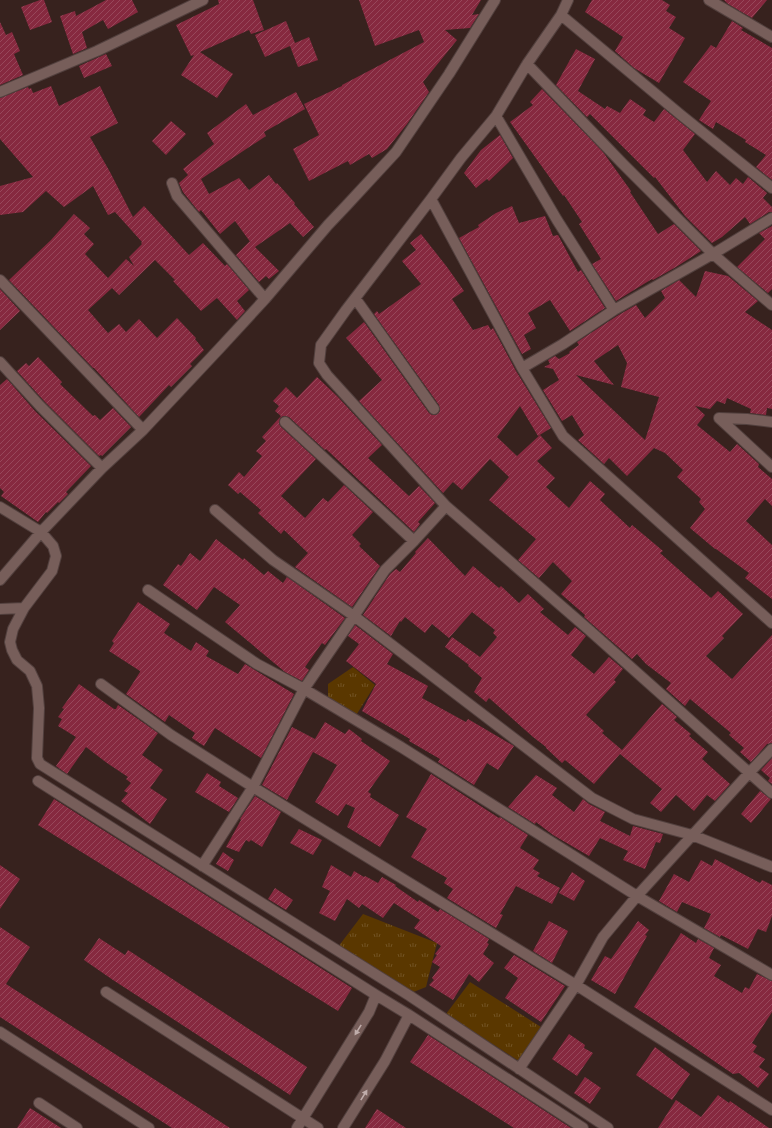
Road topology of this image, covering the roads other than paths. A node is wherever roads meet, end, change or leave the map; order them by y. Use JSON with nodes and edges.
{"nodes":[{"id":1,"x":203,"y":0,"type":"edge"},
{"id":2,"x":495,"y":0,"type":"edge"},
{"id":3,"x":568,"y":0,"type":"edge"},
{"id":4,"x":709,"y":0,"type":"edge"},
{"id":5,"x":561,"y":15,"type":"junction"},
{"id":6,"x":772,"y":37,"type":"edge"},
{"id":7,"x":528,"y":64,"type":"junction"},
{"id":8,"x":0,"y":92,"type":"edge"},
{"id":9,"x":496,"y":116,"type":"junction"},
{"id":10,"x":172,"y":183,"type":"dead end"},
{"id":11,"x":772,"y":188,"type":"edge"},
{"id":12,"x":431,"y":199,"type":"junction"},
{"id":13,"x":772,"y":218,"type":"edge"},
{"id":14,"x":713,"y":254,"type":"junction"},
{"id":15,"x":0,"y":280,"type":"edge"},
{"id":16,"x":355,"y":298,"type":"junction"},
{"id":17,"x":265,"y":299,"type":"junction"},
{"id":18,"x":772,"y":305,"type":"edge"},
{"id":19,"x":614,"y":310,"type":"junction"},
{"id":20,"x":0,"y":362,"type":"edge"},
{"id":21,"x":522,"y":368,"type":"junction"},
{"id":22,"x":434,"y":409,"type":"dead end"},
{"id":23,"x":285,"y":422,"type":"dead end"},
{"id":24,"x":772,"y":422,"type":"edge"},
{"id":25,"x":143,"y":430,"type":"junction"},
{"id":26,"x":772,"y":466,"type":"edge"},
{"id":27,"x":102,"y":468,"type":"junction"},
{"id":28,"x":446,"y":506,"type":"junction"},
{"id":29,"x":0,"y":507,"type":"edge"},
{"id":30,"x":215,"y":510,"type":"dead end"},
{"id":31,"x":41,"y":532,"type":"junction"},
{"id":32,"x":414,"y":541,"type":"junction"},
{"id":33,"x":0,"y":580,"type":"edge"},
{"id":34,"x":148,"y":590,"type":"dead end"},
{"id":35,"x":24,"y":608,"type":"junction"},
{"id":36,"x":0,"y":609,"type":"edge"},
{"id":37,"x":354,"y":616,"type":"junction"},
{"id":38,"x":772,"y":623,"type":"edge"},
{"id":39,"x":101,"y":684,"type":"dead end"},
{"id":40,"x":304,"y":688,"type":"junction"},
{"id":41,"x":772,"y":749,"type":"edge"},
{"id":42,"x":748,"y":772,"type":"junction"},
{"id":43,"x":38,"y":781,"type":"dead end"},
{"id":44,"x":253,"y":787,"type":"junction"},
{"id":45,"x":772,"y":793,"type":"edge"},
{"id":46,"x":692,"y":835,"type":"junction"},
{"id":47,"x":202,"y":866,"type":"junction"},
{"id":48,"x":772,"y":867,"type":"edge"},
{"id":49,"x":637,"y":896,"type":"junction"},
{"id":50,"x":772,"y":976,"type":"edge"},
{"id":51,"x":576,"y":985,"type":"junction"},
{"id":52,"x":106,"y":992,"type":"dead end"},
{"id":53,"x":376,"y":995,"type":"junction"},
{"id":54,"x":410,"y":1015,"type":"junction"},
{"id":55,"x":0,"y":1032,"type":"edge"},
{"id":56,"x":519,"y":1069,"type":"junction"},
{"id":57,"x":39,"y":1103,"type":"dead end"},
{"id":58,"x":772,"y":1110,"type":"edge"},
{"id":59,"x":303,"y":1118,"type":"junction"},
{"id":60,"x":77,"y":1128,"type":"edge"},
{"id":61,"x":149,"y":1128,"type":"edge"},
{"id":62,"x":296,"y":1128,"type":"edge"},
{"id":63,"x":318,"y":1128,"type":"edge"},
{"id":64,"x":343,"y":1128,"type":"edge"},
{"id":65,"x":583,"y":1128,"type":"edge"},
{"id":66,"x":608,"y":1128,"type":"edge"}],
"edges":[{"from":1,"to":8,"type":"street"},
{"from":2,"to":17,"type":"street"},
{"from":3,"to":5,"type":"street"},
{"from":4,"to":6,"type":"street"},
{"from":5,"to":7,"type":"street"},
{"from":5,"to":11,"type":"street"},
{"from":7,"to":9,"type":"street"},
{"from":7,"to":14,"type":"street"},
{"from":9,"to":12,"type":"street"},
{"from":9,"to":19,"type":"street"},
{"from":10,"to":17,"type":"street"},
{"from":12,"to":16,"type":"street"},
{"from":12,"to":21,"type":"street"},
{"from":13,"to":14,"type":"street"},
{"from":14,"to":18,"type":"street"},
{"from":14,"to":19,"type":"street"},
{"from":15,"to":25,"type":"street"},
{"from":16,"to":22,"type":"street"},
{"from":16,"to":28,"type":"street"},
{"from":17,"to":25,"type":"street"},
{"from":19,"to":21,"type":"street"},
{"from":20,"to":27,"type":"street"},
{"from":21,"to":38,"type":"street"},
{"from":23,"to":32,"type":"street"},
{"from":24,"to":26,"type":"street"},
{"from":25,"to":27,"type":"street"},
{"from":27,"to":31,"type":"street"},
{"from":28,"to":32,"type":"street"},
{"from":28,"to":42,"type":"street"},
{"from":29,"to":31,"type":"street"},
{"from":30,"to":37,"type":"street"},
{"from":31,"to":33,"type":"street"},
{"from":31,"to":35,"type":"street"},
{"from":32,"to":37,"type":"street"},
{"from":34,"to":40,"type":"street"},
{"from":35,"to":36,"type":"street"},
{"from":35,"to":47,"type":"street"},
{"from":37,"to":40,"type":"street"},
{"from":37,"to":46,"type":"street"},
{"from":39,"to":44,"type":"street"},
{"from":40,"to":44,"type":"street"},
{"from":40,"to":49,"type":"street"},
{"from":41,"to":42,"type":"street"},
{"from":42,"to":45,"type":"street"},
{"from":42,"to":46,"type":"street"},
{"from":43,"to":53,"type":"street"},
{"from":44,"to":47,"type":"street"},
{"from":44,"to":51,"type":"street"},
{"from":46,"to":48,"type":"street"},
{"from":46,"to":49,"type":"street"},
{"from":47,"to":56,"type":"street"},
{"from":49,"to":50,"type":"street"},
{"from":49,"to":51,"type":"street"},
{"from":51,"to":56,"type":"street"},
{"from":51,"to":58,"type":"street"},
{"from":52,"to":59,"type":"street"},
{"from":53,"to":54,"type":"street"},
{"from":53,"to":59,"type":"street","one_way":true},
{"from":64,"to":54,"type":"street","one_way":true},
{"from":54,"to":65,"type":"street"},
{"from":55,"to":61,"type":"street"},
{"from":56,"to":66,"type":"street"},
{"from":57,"to":60,"type":"street"},
{"from":59,"to":62,"type":"street"},
{"from":59,"to":63,"type":"street"}]}
